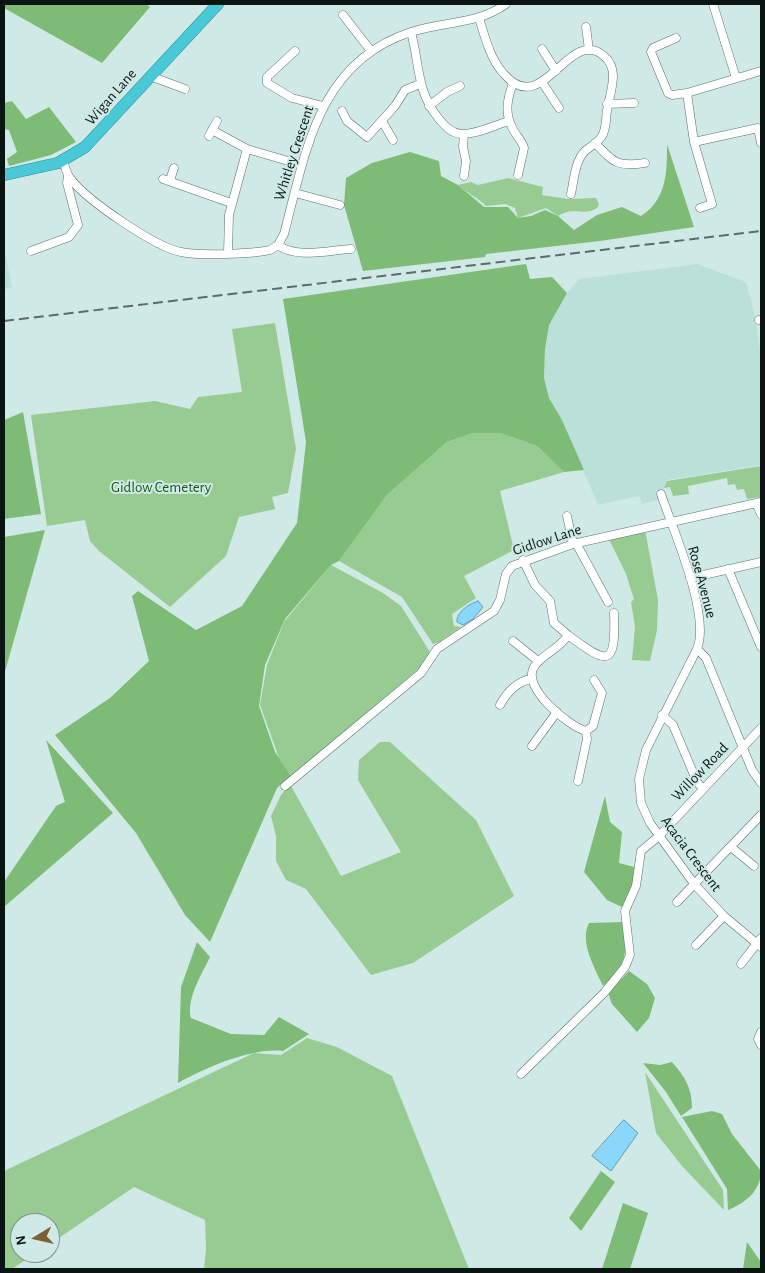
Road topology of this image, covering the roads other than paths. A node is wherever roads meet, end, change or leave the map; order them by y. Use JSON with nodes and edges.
{"nodes":[{"id":1,"x":218,"y":4,"type":"edge"},
{"id":2,"x":506,"y":4,"type":"edge"},
{"id":3,"x":713,"y":4,"type":"edge"},
{"id":4,"x":479,"y":18,"type":"junction"},
{"id":5,"x":344,"y":20,"type":"dead end"},
{"id":6,"x":586,"y":25,"type":"dead end"},
{"id":7,"x":412,"y":32,"type":"junction"},
{"id":8,"x":676,"y":38,"type":"dead end"},
{"id":9,"x":541,"y":47,"type":"dead end"},
{"id":10,"x":589,"y":50,"type":"junction"},
{"id":11,"x":295,"y":51,"type":"dead end"},
{"id":12,"x":371,"y":51,"type":"junction"},
{"id":13,"x":556,"y":71,"type":"junction"},
{"id":14,"x":761,"y":71,"type":"edge"},
{"id":15,"x":150,"y":76,"type":"junction"},
{"id":16,"x":736,"y":78,"type":"junction"},
{"id":17,"x":542,"y":82,"type":"junction"},
{"id":18,"x":513,"y":83,"type":"junction"},
{"id":19,"x":420,"y":84,"type":"junction"},
{"id":20,"x":462,"y":84,"type":"dead end"},
{"id":21,"x":185,"y":89,"type":"dead end"},
{"id":22,"x":687,"y":93,"type":"junction"},
{"id":23,"x":634,"y":103,"type":"dead end"},
{"id":24,"x":607,"y":104,"type":"junction"},
{"id":25,"x":323,"y":106,"type":"junction"},
{"id":26,"x":429,"y":106,"type":"junction"},
{"id":27,"x":560,"y":108,"type":"dead end"},
{"id":28,"x":342,"y":111,"type":"dead end"},
{"id":29,"x":217,"y":120,"type":"dead end"},
{"id":30,"x":382,"y":121,"type":"junction"},
{"id":31,"x":509,"y":121,"type":"junction"},
{"id":32,"x":464,"y":134,"type":"junction"},
{"id":33,"x":393,"y":140,"type":"dead end"},
{"id":34,"x":694,"y":142,"type":"junction"},
{"id":35,"x":595,"y":144,"type":"junction"},
{"id":36,"x":761,"y":144,"type":"edge"},
{"id":37,"x":247,"y":148,"type":"junction"},
{"id":38,"x":64,"y":160,"type":"junction"},
{"id":39,"x":302,"y":165,"type":"junction"},
{"id":40,"x":641,"y":165,"type":"dead end"},
{"id":41,"x":174,"y":168,"type":"dead end"},
{"id":42,"x":522,"y":170,"type":"dead end"},
{"id":43,"x":4,"y":175,"type":"edge"},
{"id":44,"x":68,"y":176,"type":"junction"},
{"id":45,"x":464,"y":177,"type":"dead end"},
{"id":46,"x":295,"y":193,"type":"junction"},
{"id":47,"x":571,"y":194,"type":"dead end"},
{"id":48,"x":337,"y":202,"type":"dead end"},
{"id":49,"x":231,"y":203,"type":"junction"},
{"id":50,"x":700,"y":208,"type":"dead end"},
{"id":51,"x":278,"y":244,"type":"junction"},
{"id":52,"x":351,"y":249,"type":"dead end"},
{"id":53,"x":32,"y":251,"type":"dead end"},
{"id":54,"x":228,"y":252,"type":"junction"},
{"id":55,"x":661,"y":494,"type":"dead end"},
{"id":56,"x":759,"y":502,"type":"edge"},
{"id":57,"x":761,"y":514,"type":"edge"},
{"id":58,"x":567,"y":516,"type":"dead end"},
{"id":59,"x":670,"y":522,"type":"junction"},
{"id":60,"x":575,"y":544,"type":"junction"},
{"id":61,"x":523,"y":560,"type":"junction"},
{"id":62,"x":761,"y":562,"type":"edge"},
{"id":63,"x":728,"y":569,"type":"junction"},
{"id":64,"x":690,"y":578,"type":"junction"},
{"id":65,"x":608,"y":602,"type":"dead end"},
{"id":66,"x":614,"y":614,"type":"dead end"},
{"id":67,"x":568,"y":635,"type":"junction"},
{"id":68,"x":513,"y":641,"type":"dead end"},
{"id":69,"x":761,"y":647,"type":"edge"},
{"id":70,"x":697,"y":649,"type":"junction"},
{"id":71,"x":538,"y":661,"type":"junction"},
{"id":72,"x":530,"y":679,"type":"junction"},
{"id":73,"x":594,"y":680,"type":"dead end"},
{"id":74,"x":500,"y":705,"type":"dead end"},
{"id":75,"x":557,"y":712,"type":"junction"},
{"id":76,"x":662,"y":715,"type":"junction"},
{"id":77,"x":761,"y":728,"type":"edge"},
{"id":78,"x":586,"y":731,"type":"junction"},
{"id":79,"x":532,"y":746,"type":"dead end"},
{"id":80,"x":742,"y":748,"type":"junction"},
{"id":81,"x":581,"y":780,"type":"dead end"},
{"id":82,"x":761,"y":783,"type":"edge"},
{"id":83,"x":285,"y":786,"type":"dead end"},
{"id":84,"x":703,"y":789,"type":"junction"},
{"id":85,"x":761,"y":816,"type":"edge"},
{"id":86,"x":658,"y":836,"type":"junction"},
{"id":87,"x":731,"y":847,"type":"junction"},
{"id":88,"x":754,"y":866,"type":"dead end"},
{"id":89,"x":695,"y":885,"type":"junction"},
{"id":90,"x":677,"y":902,"type":"dead end"},
{"id":91,"x":724,"y":916,"type":"junction"},
{"id":92,"x":760,"y":943,"type":"edge"},
{"id":93,"x":696,"y":945,"type":"dead end"},
{"id":94,"x":740,"y":964,"type":"dead end"},
{"id":95,"x":761,"y":1032,"type":"edge"},
{"id":96,"x":761,"y":1045,"type":"edge"},
{"id":97,"x":521,"y":1074,"type":"dead end"}],
"edges":[{"from":1,"to":15,"type":"highway","name":"Wigan Lane"},
{"from":2,"to":4,"type":"street","name":"Whitley Crescent"},
{"from":3,"to":16,"type":"street"},
{"from":4,"to":7,"type":"street","name":"Whitley Crescent"},
{"from":4,"to":18,"type":"street"},
{"from":5,"to":12,"type":"street"},
{"from":6,"to":10,"type":"street"},
{"from":7,"to":12,"type":"street","name":"Whitley Crescent"},
{"from":7,"to":19,"type":"street"},
{"from":8,"to":22,"type":"street"},
{"from":9,"to":13,"type":"street"},
{"from":10,"to":13,"type":"street"},
{"from":10,"to":24,"type":"street"},
{"from":11,"to":25,"type":"street"},
{"from":12,"to":25,"type":"street","name":"Whitley Crescent"},
{"from":13,"to":17,"type":"street"},
{"from":14,"to":16,"type":"street"},
{"from":15,"to":21,"type":"street"},
{"from":15,"to":38,"type":"highway","name":"Wigan Lane"},
{"from":16,"to":22,"type":"street"},
{"from":17,"to":18,"type":"street"},
{"from":17,"to":27,"type":"street"},
{"from":18,"to":31,"type":"street"},
{"from":19,"to":26,"type":"street"},
{"from":19,"to":30,"type":"street"},
{"from":20,"to":26,"type":"street"},
{"from":22,"to":34,"type":"street"},
{"from":23,"to":24,"type":"street"},
{"from":24,"to":35,"type":"street"},
{"from":25,"to":39,"type":"street","name":"Whitley Crescent"},
{"from":26,"to":32,"type":"street"},
{"from":28,"to":30,"type":"street"},
{"from":29,"to":37,"type":"street"},
{"from":30,"to":33,"type":"street"},
{"from":31,"to":32,"type":"street"},
{"from":31,"to":42,"type":"street"},
{"from":32,"to":45,"type":"street"},
{"from":34,"to":36,"type":"street"},
{"from":34,"to":50,"type":"street"},
{"from":35,"to":40,"type":"street"},
{"from":35,"to":47,"type":"street"},
{"from":37,"to":39,"type":"street"},
{"from":37,"to":49,"type":"street"},
{"from":38,"to":43,"type":"highway","name":"Wigan Lane"},
{"from":38,"to":44,"type":"street"},
{"from":39,"to":46,"type":"street","name":"Whitley Crescent"},
{"from":41,"to":49,"type":"street"},
{"from":44,"to":53,"type":"street"},
{"from":44,"to":54,"type":"street"},
{"from":46,"to":48,"type":"street"},
{"from":46,"to":51,"type":"street","name":"Whitley Crescent"},
{"from":49,"to":54,"type":"street"},
{"from":51,"to":52,"type":"street"},
{"from":51,"to":54,"type":"street"},
{"from":55,"to":59,"type":"street","name":"Rose Avenue"},
{"from":56,"to":57,"type":"street"},
{"from":56,"to":59,"type":"street","name":"Gidlow Lane"},
{"from":58,"to":60,"type":"street"},
{"from":59,"to":60,"type":"street","name":"Gidlow Lane"},
{"from":59,"to":64,"type":"street","name":"Rose Avenue"},
{"from":60,"to":61,"type":"street","name":"Gidlow Lane"},
{"from":60,"to":65,"type":"street"},
{"from":61,"to":67,"type":"street"},
{"from":61,"to":83,"type":"street","name":"Gidlow Lane"},
{"from":62,"to":63,"type":"street"},
{"from":63,"to":64,"type":"street"},
{"from":63,"to":69,"type":"street"},
{"from":64,"to":70,"type":"street","name":"Rose Avenue"},
{"from":66,"to":67,"type":"street"},
{"from":67,"to":71,"type":"street"},
{"from":68,"to":71,"type":"street"},
{"from":70,"to":76,"type":"street","name":"Acacia Crescent"},
{"from":70,"to":80,"type":"street"},
{"from":71,"to":72,"type":"street"},
{"from":72,"to":74,"type":"street"},
{"from":72,"to":75,"type":"street"},
{"from":73,"to":78,"type":"street"},
{"from":75,"to":78,"type":"street"},
{"from":75,"to":79,"type":"street"},
{"from":76,"to":84,"type":"street"},
{"from":76,"to":86,"type":"street","name":"Acacia Crescent"},
{"from":77,"to":80,"type":"street","name":"Willow Road"},
{"from":78,"to":81,"type":"street"},
{"from":80,"to":82,"type":"street"},
{"from":80,"to":84,"type":"street","name":"Willow Road"},
{"from":84,"to":86,"type":"street","name":"Willow Road"},
{"from":85,"to":87,"type":"street"},
{"from":86,"to":89,"type":"street","name":"Acacia Crescent"},
{"from":86,"to":97,"type":"street","name":"Willow Road"},
{"from":87,"to":88,"type":"street"},
{"from":87,"to":89,"type":"street"},
{"from":89,"to":90,"type":"street"},
{"from":89,"to":91,"type":"street","name":"Acacia Crescent"},
{"from":91,"to":92,"type":"street","name":"Acacia Crescent"},
{"from":91,"to":93,"type":"street"},
{"from":92,"to":94,"type":"street"},
{"from":95,"to":96,"type":"street"}]}
